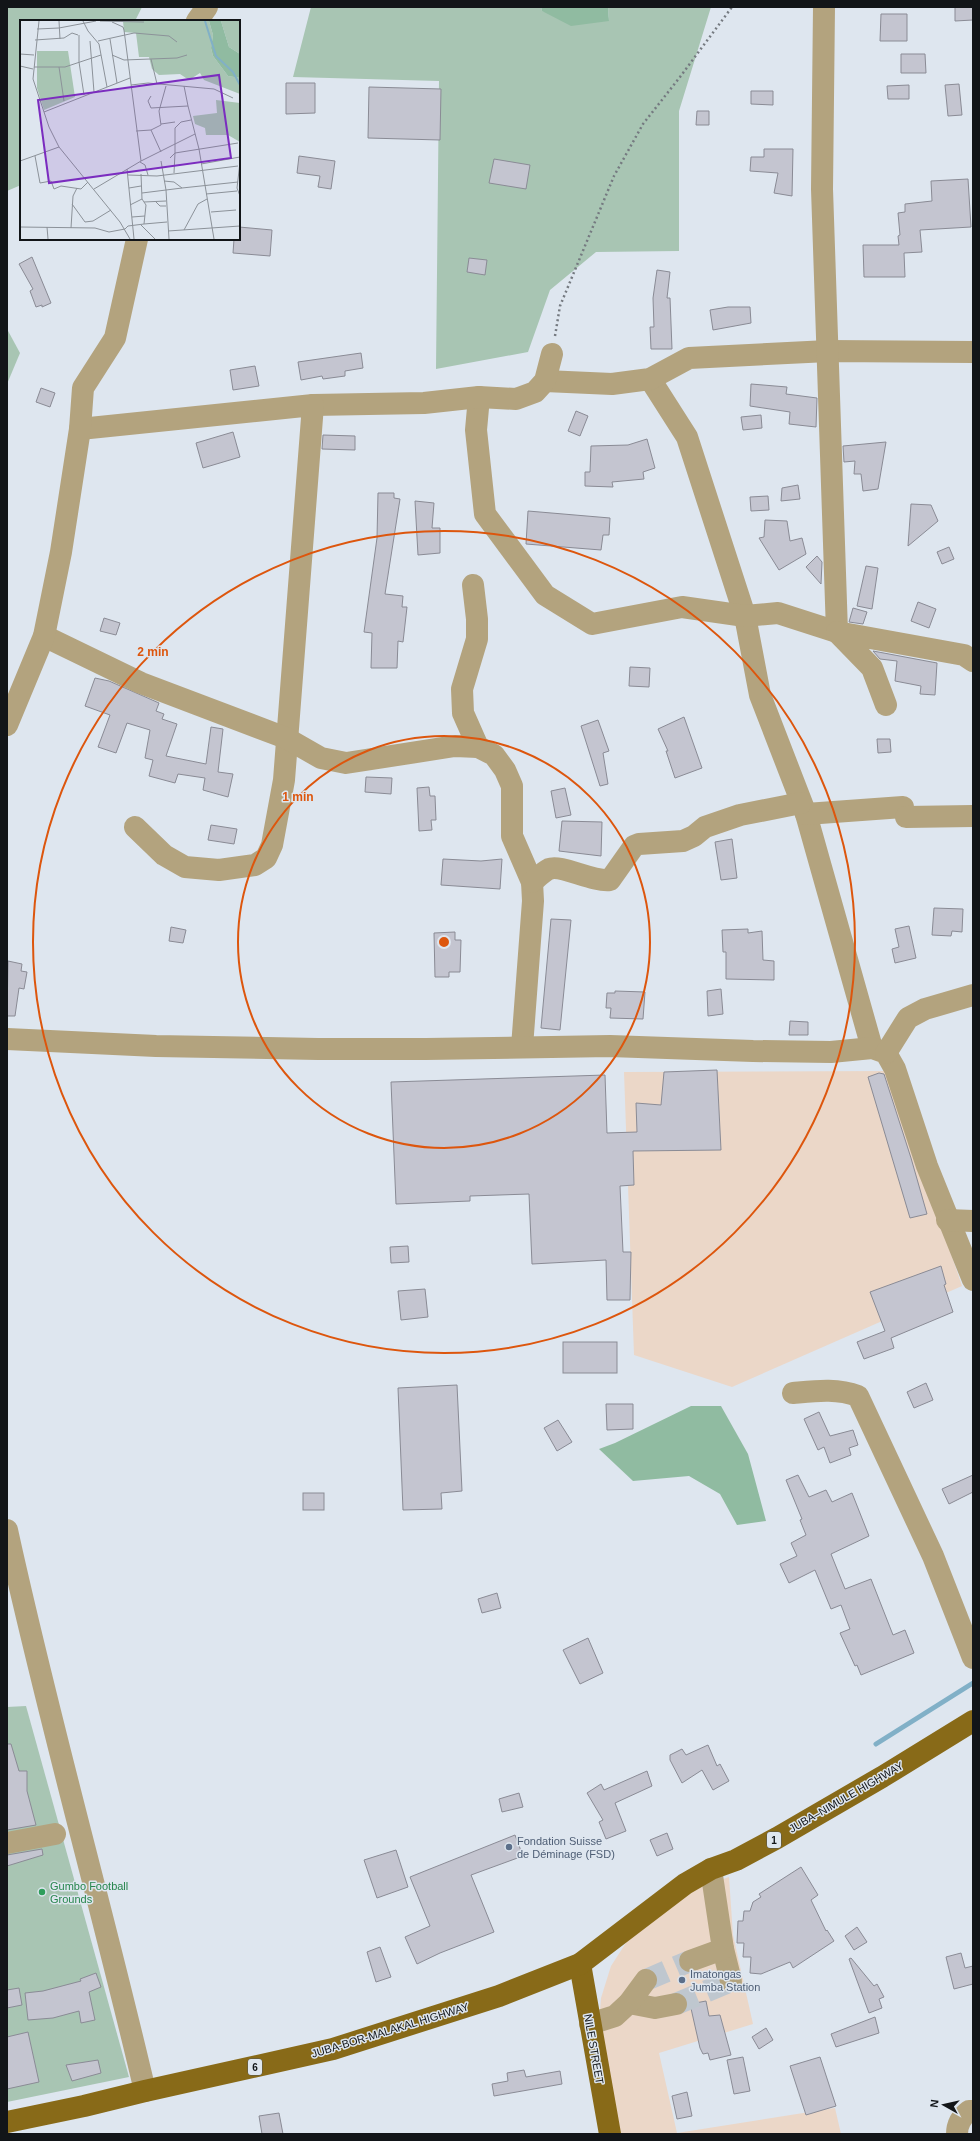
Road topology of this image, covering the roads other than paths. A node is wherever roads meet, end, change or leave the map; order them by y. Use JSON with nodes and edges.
{"nodes":[{"id":1,"x":207,"y":7,"type":"edge"},
{"id":2,"x":824,"y":7,"type":"edge"},
{"id":3,"x":198,"y":20,"type":"edge"},
{"id":4,"x":137,"y":240,"type":"edge"},
{"id":5,"x":828,"y":350,"type":"junction"},
{"id":6,"x":973,"y":352,"type":"edge"},
{"id":7,"x":552,"y":354,"type":"road end"},
{"id":8,"x":650,"y":379,"type":"junction"},
{"id":9,"x":545,"y":380,"type":"junction"},
{"id":10,"x":479,"y":397,"type":"junction"},
{"id":11,"x":313,"y":405,"type":"junction"},
{"id":12,"x":80,"y":428,"type":"junction"},
{"id":13,"x":473,"y":585,"type":"dead end"},
{"id":14,"x":745,"y":616,"type":"junction"},
{"id":15,"x":837,"y":632,"type":"junction"},
{"id":16,"x":44,"y":636,"type":"junction"},
{"id":17,"x":973,"y":662,"type":"edge"},
{"id":18,"x":886,"y":705,"type":"dead end"},
{"id":19,"x":7,"y":725,"type":"edge"},
{"id":20,"x":286,"y":738,"type":"junction"},
{"id":21,"x":478,"y":747,"type":"junction"},
{"id":22,"x":804,"y":808,"type":"junction"},
{"id":23,"x":973,"y":816,"type":"edge"},
{"id":24,"x":135,"y":827,"type":"dead end"},
{"id":25,"x":532,"y":882,"type":"junction"},
{"id":26,"x":973,"y":995,"type":"edge"},
{"id":27,"x":7,"y":1039,"type":"edge"},
{"id":28,"x":522,"y":1047,"type":"junction"},
{"id":29,"x":879,"y":1050,"type":"junction"},
{"id":30,"x":948,"y":1220,"type":"junction"},
{"id":31,"x":973,"y":1221,"type":"edge"},
{"id":32,"x":973,"y":1280,"type":"edge"},
{"id":33,"x":793,"y":1392,"type":"dead end"},
{"id":34,"x":7,"y":1530,"type":"edge"},
{"id":35,"x":14,"y":1597,"type":"edge"},
{"id":36,"x":973,"y":1658,"type":"edge"},
{"id":37,"x":973,"y":1721,"type":"edge"},
{"id":38,"x":55,"y":1834,"type":"dead end"},
{"id":39,"x":7,"y":1843,"type":"edge"},
{"id":40,"x":711,"y":1869,"type":"junction"},
{"id":41,"x":722,"y":1949,"type":"junction"},
{"id":42,"x":690,"y":1961,"type":"tunnel mouth"},
{"id":43,"x":580,"y":1964,"type":"junction"},
{"id":44,"x":646,"y":1980,"type":"tunnel mouth"},
{"id":45,"x":731,"y":1981,"type":"dead end"},
{"id":46,"x":629,"y":2003,"type":"junction"},
{"id":47,"x":676,"y":2004,"type":"tunnel mouth"},
{"id":48,"x":590,"y":2024,"type":"junction"},
{"id":49,"x":145,"y":2090,"type":"junction"},
{"id":50,"x":973,"y":2111,"type":"edge"},
{"id":51,"x":7,"y":2122,"type":"edge"},
{"id":52,"x":610,"y":2134,"type":"edge"},
{"id":53,"x":957,"y":2134,"type":"edge"}],
"edges":[{"from":1,"to":3,"type":"street"},
{"from":2,"to":5,"type":"street"},
{"from":4,"to":12,"type":"street"},
{"from":5,"to":6,"type":"street"},
{"from":5,"to":8,"type":"street"},
{"from":5,"to":15,"type":"street"},
{"from":7,"to":9,"type":"street"},
{"from":8,"to":9,"type":"street"},
{"from":8,"to":14,"type":"street"},
{"from":9,"to":10,"type":"street"},
{"from":10,"to":11,"type":"street"},
{"from":10,"to":14,"type":"street"},
{"from":11,"to":12,"type":"street"},
{"from":11,"to":20,"type":"street"},
{"from":12,"to":16,"type":"street"},
{"from":13,"to":21,"type":"street"},
{"from":14,"to":15,"type":"street"},
{"from":14,"to":22,"type":"street"},
{"from":15,"to":17,"type":"street"},
{"from":15,"to":18,"type":"street"},
{"from":16,"to":19,"type":"street"},
{"from":16,"to":20,"type":"street"},
{"from":20,"to":21,"type":"street"},
{"from":20,"to":24,"type":"street"},
{"from":21,"to":25,"type":"street"},
{"from":22,"to":23,"type":"street"},
{"from":22,"to":25,"type":"street"},
{"from":22,"to":29,"type":"street"},
{"from":25,"to":28,"type":"street"},
{"from":26,"to":29,"type":"street"},
{"from":27,"to":28,"type":"street"},
{"from":28,"to":29,"type":"street"},
{"from":29,"to":30,"type":"street"},
{"from":30,"to":31,"type":"street"},
{"from":30,"to":32,"type":"street"},
{"from":33,"to":36,"type":"street"},
{"from":34,"to":35,"type":"street"},
{"from":35,"to":49,"type":"street"},
{"from":37,"to":40,"type":"main road","name":"JUBA–NIMULE HIGHWAY","number":"1"},
{"from":38,"to":39,"type":"street"},
{"from":40,"to":41,"type":"street"},
{"from":40,"to":43,"type":"main road","name":"JUBA–NIMULE HIGHWAY","number":"1"},
{"from":41,"to":42,"type":"street"},
{"from":41,"to":45,"type":"street"},
{"from":43,"to":48,"type":"main road","name":"NILE STREET"},
{"from":43,"to":49,"type":"main road","name":"JUBA-BOR-MALAKAL HIGHWAY","number":"6"},
{"from":44,"to":46,"type":"street"},
{"from":46,"to":47,"type":"street"},
{"from":46,"to":48,"type":"street"},
{"from":48,"to":52,"type":"main road","name":"NILE STREET"},
{"from":49,"to":51,"type":"main road","name":"JUBA-BOR-MALAKAL HIGHWAY","number":"6"},
{"from":50,"to":53,"type":"street"}]}
